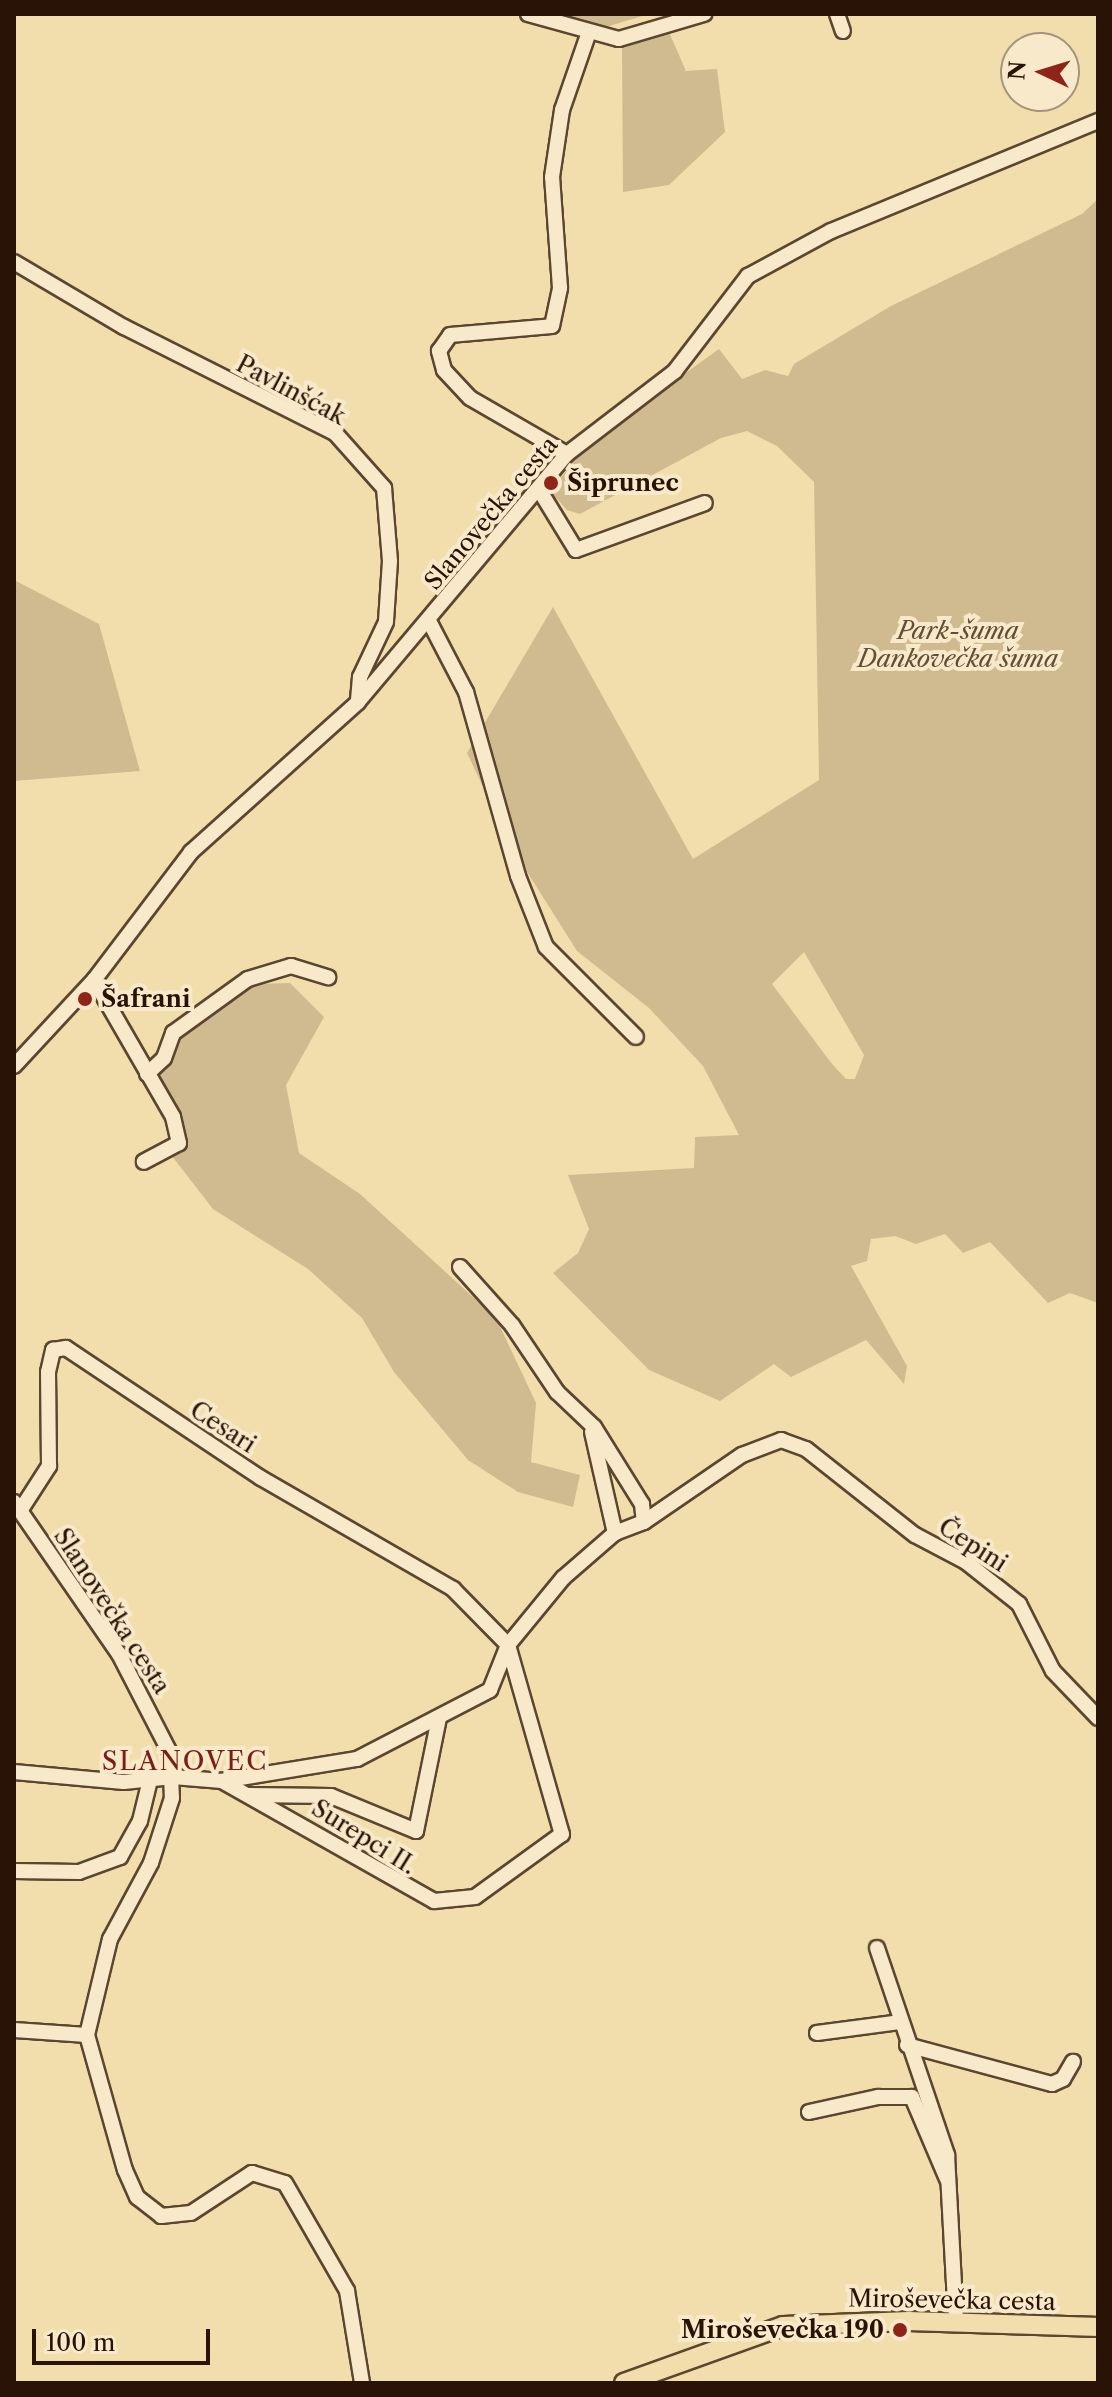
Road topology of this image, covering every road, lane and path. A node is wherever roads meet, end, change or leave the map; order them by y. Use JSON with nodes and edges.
{"nodes":[{"id":1,"x":528,"y":14,"type":"edge"},
{"id":2,"x":704,"y":14,"type":"edge"},
{"id":3,"x":837,"y":14,"type":"edge"},
{"id":4,"x":843,"y":31,"type":"dead end"},
{"id":5,"x":589,"y":32,"type":"junction"},
{"id":6,"x":1098,"y":121,"type":"edge"},
{"id":7,"x":14,"y":262,"type":"edge"},
{"id":8,"x":567,"y":454,"type":"junction"},
{"id":9,"x":540,"y":491,"type":"junction"},
{"id":10,"x":705,"y":503,"type":"dead end"},
{"id":11,"x":429,"y":621,"type":"junction"},
{"id":12,"x":358,"y":702,"type":"junction"},
{"id":13,"x":328,"y":977,"type":"dead end"},
{"id":14,"x":94,"y":980,"type":"junction"},
{"id":15,"x":636,"y":1037,"type":"dead end"},
{"id":16,"x":17,"y":1057,"type":"edge"},
{"id":17,"x":147,"y":1074,"type":"junction"},
{"id":18,"x":144,"y":1162,"type":"dead end"},
{"id":19,"x":460,"y":1267,"type":"dead end"},
{"id":20,"x":590,"y":1423,"type":"junction"},
{"id":21,"x":17,"y":1506,"type":"edge"},
{"id":22,"x":644,"y":1522,"type":"junction"},
{"id":23,"x":615,"y":1533,"type":"junction"},
{"id":24,"x":508,"y":1645,"type":"junction"},
{"id":25,"x":439,"y":1718,"type":"junction"},
{"id":26,"x":1098,"y":1718,"type":"edge"},
{"id":27,"x":14,"y":1772,"type":"edge"},
{"id":28,"x":173,"y":1777,"type":"junction"},
{"id":29,"x":150,"y":1780,"type":"junction"},
{"id":30,"x":222,"y":1781,"type":"junction"},
{"id":31,"x":247,"y":1795,"type":"junction"},
{"id":32,"x":14,"y":1871,"type":"edge"},
{"id":33,"x":877,"y":1948,"type":"dead end"},
{"id":34,"x":901,"y":2022,"type":"junction"},
{"id":35,"x":14,"y":2030,"type":"edge"},
{"id":36,"x":817,"y":2033,"type":"dead end"},
{"id":37,"x":87,"y":2035,"type":"junction"},
{"id":38,"x":907,"y":2045,"type":"junction"},
{"id":39,"x":1073,"y":2062,"type":"dead end"},
{"id":40,"x":809,"y":2112,"type":"dead end"},
{"id":41,"x":947,"y":2179,"type":"junction"},
{"id":42,"x":956,"y":2322,"type":"junction"},
{"id":43,"x":1098,"y":2327,"type":"edge"},
{"id":44,"x":362,"y":2383,"type":"edge"},
{"id":45,"x":624,"y":2383,"type":"edge"}],
"edges":[{"from":1,"to":5,"type":"street"},
{"from":2,"to":5,"type":"street"},
{"from":3,"to":4,"type":"street"},
{"from":5,"to":8,"type":"street"},
{"from":6,"to":8,"type":"street","name":"Slanovečka cesta"},
{"from":7,"to":12,"type":"street","name":"Pavlinšćak"},
{"from":8,"to":9,"type":"street","name":"Slanovečka cesta"},
{"from":9,"to":10,"type":"street"},
{"from":9,"to":11,"type":"street","name":"Slanovečka cesta"},
{"from":11,"to":12,"type":"street","name":"Slanovečka cesta"},
{"from":11,"to":15,"type":"street"},
{"from":12,"to":14,"type":"street","name":"Slanovečka cesta"},
{"from":13,"to":17,"type":"street"},
{"from":14,"to":16,"type":"street","name":"Slanovečka cesta"},
{"from":14,"to":17,"type":"street"},
{"from":17,"to":18,"type":"street"},
{"from":19,"to":20,"type":"street"},
{"from":20,"to":22,"type":"street"},
{"from":20,"to":23,"type":"street"},
{"from":21,"to":24,"type":"street","name":"Cesari"},
{"from":21,"to":28,"type":"street","name":"Slanovečka cesta"},
{"from":22,"to":23,"type":"street"},
{"from":22,"to":26,"type":"street","name":"Čepini"},
{"from":23,"to":24,"type":"street"},
{"from":24,"to":25,"type":"street"},
{"from":24,"to":31,"type":"street","name":"Surepci II."},
{"from":25,"to":30,"type":"street"},
{"from":25,"to":31,"type":"street"},
{"from":27,"to":29,"type":"street"},
{"from":28,"to":29,"type":"street"},
{"from":28,"to":30,"type":"street"},
{"from":28,"to":37,"type":"street","name":"Slanovečka cesta"},
{"from":29,"to":32,"type":"street"},
{"from":30,"to":31,"type":"street","name":"Surepci II."},
{"from":33,"to":34,"type":"street"},
{"from":34,"to":36,"type":"street"},
{"from":34,"to":38,"type":"street"},
{"from":35,"to":37,"type":"street"},
{"from":37,"to":44,"type":"street","name":"Slanovečka cesta"},
{"from":38,"to":39,"type":"street"},
{"from":38,"to":41,"type":"street"},
{"from":40,"to":41,"type":"street"},
{"from":41,"to":42,"type":"street"},
{"from":42,"to":43,"type":"main road","name":"Miroševečka cesta"},
{"from":42,"to":45,"type":"main road","name":"Miroševečka cesta"}]}
